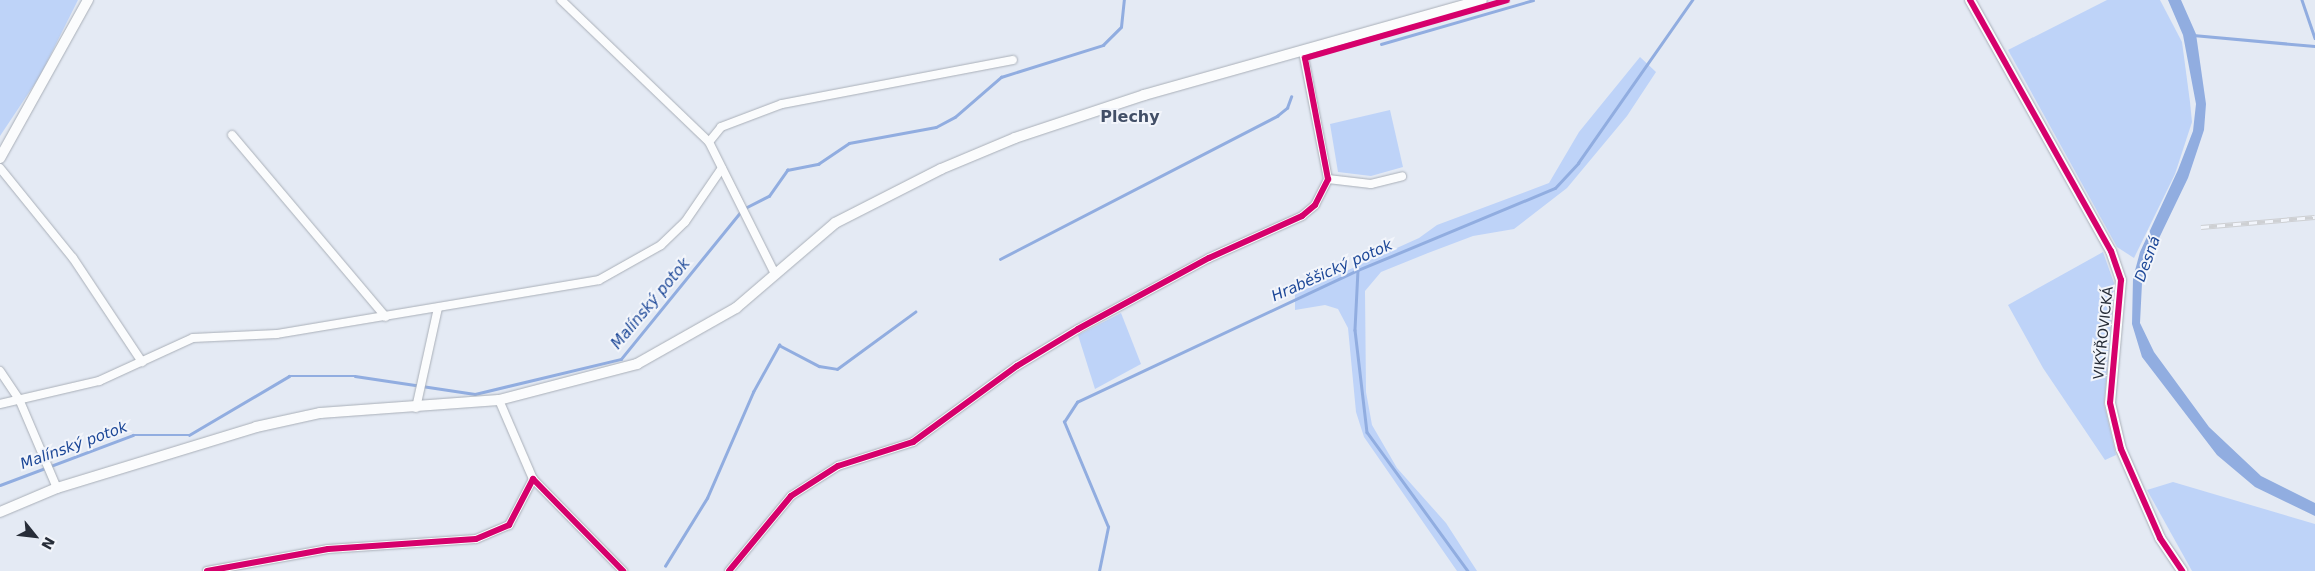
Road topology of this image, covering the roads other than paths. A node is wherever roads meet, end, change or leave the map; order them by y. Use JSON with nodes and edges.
{"nodes":[{"id":1,"x":88,"y":0,"type":"edge"},
{"id":2,"x":561,"y":0,"type":"edge"},
{"id":3,"x":1482,"y":0,"type":"edge"},
{"id":4,"x":1970,"y":0,"type":"edge"},
{"id":5,"x":1303,"y":51,"type":"junction"},
{"id":6,"x":1014,"y":60,"type":"dead end"},
{"id":7,"x":232,"y":135,"type":"dead end"},
{"id":8,"x":709,"y":142,"type":"junction"},
{"id":9,"x":0,"y":158,"type":"edge"},
{"id":10,"x":0,"y":168,"type":"edge"},
{"id":11,"x":722,"y":168,"type":"junction"},
{"id":12,"x":1402,"y":176,"type":"dead end"},
{"id":13,"x":1328,"y":179,"type":"junction"},
{"id":14,"x":775,"y":274,"type":"junction"},
{"id":15,"x":438,"y":308,"type":"junction"},
{"id":16,"x":386,"y":317,"type":"junction"},
{"id":17,"x":142,"y":362,"type":"junction"},
{"id":18,"x":0,"y":371,"type":"edge"},
{"id":19,"x":20,"y":399,"type":"junction"},
{"id":20,"x":499,"y":400,"type":"junction"},
{"id":21,"x":0,"y":404,"type":"edge"},
{"id":22,"x":416,"y":408,"type":"junction"},
{"id":23,"x":533,"y":479,"type":"junction"},
{"id":24,"x":57,"y":488,"type":"junction"},
{"id":25,"x":0,"y":512,"type":"edge"},
{"id":26,"x":207,"y":571,"type":"edge"},
{"id":27,"x":623,"y":571,"type":"edge"},
{"id":28,"x":729,"y":571,"type":"edge"},
{"id":29,"x":2182,"y":571,"type":"edge"}],
"edges":[{"from":1,"to":9,"type":"main road"},
{"from":2,"to":8,"type":"street"},
{"from":3,"to":5,"type":"main road"},
{"from":4,"to":29,"type":"main road","name":"VIKÝŘOVICKÁ"},
{"from":5,"to":13,"type":"street"},
{"from":5,"to":14,"type":"main road"},
{"from":6,"to":8,"type":"street"},
{"from":7,"to":16,"type":"street"},
{"from":8,"to":11,"type":"street"},
{"from":10,"to":17,"type":"street"},
{"from":11,"to":14,"type":"street"},
{"from":11,"to":15,"type":"street"},
{"from":12,"to":13,"type":"street"},
{"from":13,"to":28,"type":"street"},
{"from":14,"to":20,"type":"main road"},
{"from":15,"to":16,"type":"street"},
{"from":15,"to":22,"type":"street"},
{"from":16,"to":17,"type":"street"},
{"from":17,"to":19,"type":"street"},
{"from":18,"to":19,"type":"street"},
{"from":19,"to":21,"type":"street"},
{"from":19,"to":24,"type":"street"},
{"from":20,"to":22,"type":"main road"},
{"from":20,"to":23,"type":"street"},
{"from":22,"to":24,"type":"main road"},
{"from":23,"to":26,"type":"street"},
{"from":23,"to":27,"type":"street"},
{"from":24,"to":25,"type":"main road"}]}
